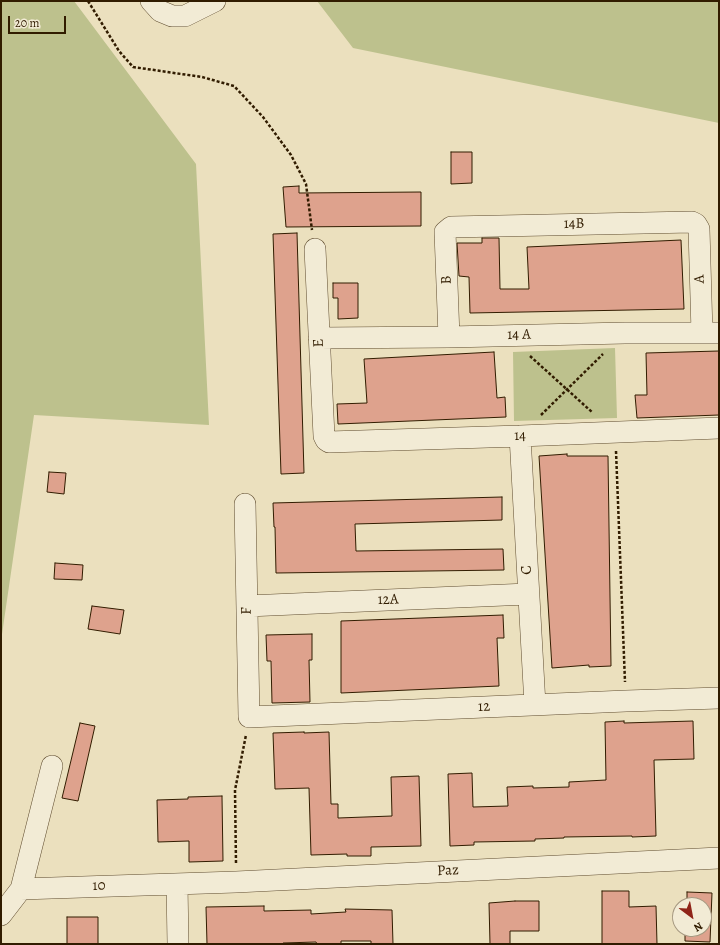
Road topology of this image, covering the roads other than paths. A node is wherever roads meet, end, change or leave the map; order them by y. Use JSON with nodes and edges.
{"nodes":[{"id":1,"x":151,"y":1,"type":"edge"},
{"id":2,"x":215,"y":1,"type":"edge"},
{"id":3,"x":696,"y":224,"type":"joint"},
{"id":4,"x":451,"y":227,"type":"joint"},
{"id":5,"x":315,"y":249,"type":"road end"},
{"id":6,"x":710,"y":333,"type":"edge"},
{"id":7,"x":449,"y":337,"type":"junction"},
{"id":8,"x":319,"y":338,"type":"junction"},
{"id":9,"x":719,"y":428,"type":"edge"},
{"id":10,"x":324,"y":436,"type":"joint"},
{"id":11,"x":520,"y":436,"type":"junction"},
{"id":12,"x":245,"y":504,"type":"dead end"},
{"id":13,"x":528,"y":594,"type":"junction"},
{"id":14,"x":247,"y":606,"type":"junction"},
{"id":15,"x":719,"y":698,"type":"edge"},
{"id":16,"x":535,"y":705,"type":"junction"},
{"id":17,"x":249,"y":717,"type":"joint"},
{"id":18,"x":52,"y":766,"type":"dead end"},
{"id":19,"x":719,"y":858,"type":"edge"},
{"id":20,"x":177,"y":884,"type":"junction"},
{"id":21,"x":21,"y":889,"type":"junction"},
{"id":22,"x":1,"y":915,"type":"edge"},
{"id":23,"x":178,"y":944,"type":"edge"}],
"edges":[{"from":1,"to":2,"type":"street"},
{"from":3,"to":4,"type":"street","name":"14B"},
{"from":3,"to":6,"type":"street","name":"A"},
{"from":4,"to":7,"type":"street","name":"B"},
{"from":5,"to":8,"type":"street","name":"E"},
{"from":6,"to":7,"type":"street","name":"14 A"},
{"from":7,"to":8,"type":"street","name":"14 A"},
{"from":8,"to":10,"type":"street","name":"E"},
{"from":9,"to":11,"type":"street","name":"14"},
{"from":10,"to":11,"type":"street","name":"14"},
{"from":11,"to":13,"type":"street","name":"C"},
{"from":12,"to":14,"type":"street","name":"F"},
{"from":13,"to":14,"type":"street","name":"12A"},
{"from":13,"to":16,"type":"street","name":"C"},
{"from":14,"to":17,"type":"street","name":"F"},
{"from":15,"to":16,"type":"street","name":"12"},
{"from":16,"to":17,"type":"street","name":"12"},
{"from":18,"to":21,"type":"street"},
{"from":19,"to":20,"type":"street","name":"Paz"},
{"from":20,"to":21,"type":"street","name":"10"},
{"from":20,"to":23,"type":"street"},
{"from":21,"to":22,"type":"street"}]}
